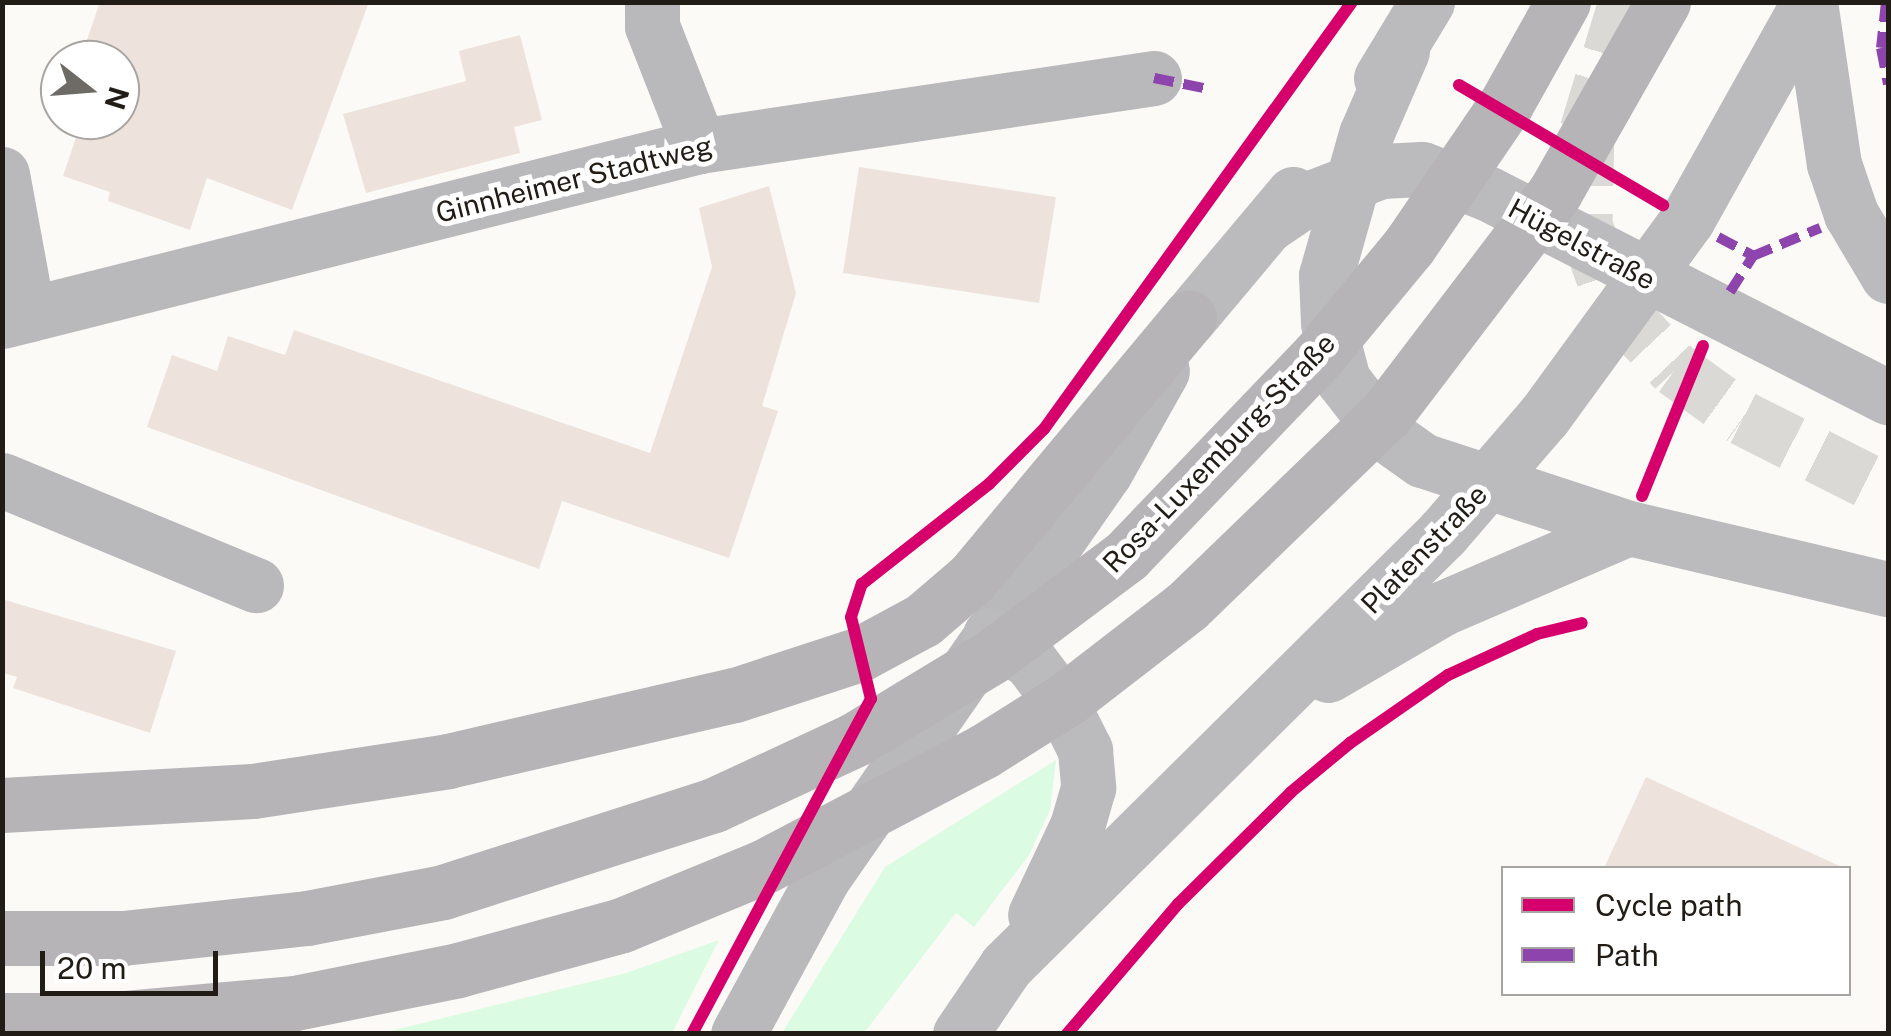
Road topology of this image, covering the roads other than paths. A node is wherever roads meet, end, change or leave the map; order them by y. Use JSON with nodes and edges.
{"nodes":[{"id":1,"x":652,"y":2,"type":"edge"},
{"id":2,"x":1427,"y":2,"type":"edge"},
{"id":3,"x":1563,"y":2,"type":"edge"},
{"id":4,"x":1663,"y":2,"type":"edge"},
{"id":5,"x":1810,"y":2,"type":"edge"},
{"id":6,"x":1402,"y":51,"type":"junction"},
{"id":7,"x":1154,"y":78,"type":"dead end"},
{"id":8,"x":699,"y":146,"type":"junction"},
{"id":9,"x":2,"y":174,"type":"edge"},
{"id":10,"x":1351,"y":182,"type":"junction"},
{"id":11,"x":1269,"y":224,"type":"junction"},
{"id":12,"x":1888,"y":276,"type":"edge"},
{"id":13,"x":1648,"y":280,"type":"junction"},
{"id":14,"x":15,"y":318,"type":"edge"},
{"id":15,"x":1189,"y":318,"type":"junction"},
{"id":16,"x":1888,"y":396,"type":"edge"},
{"id":17,"x":2,"y":480,"type":"edge"},
{"id":18,"x":1488,"y":482,"type":"junction"},
{"id":19,"x":1629,"y":528,"type":"junction"},
{"id":20,"x":256,"y":584,"type":"dead end"},
{"id":21,"x":1888,"y":590,"type":"edge"},
{"id":22,"x":923,"y":620,"type":"junction"},
{"id":23,"x":990,"y":635,"type":"junction"},
{"id":24,"x":1260,"y":715,"type":"junction"},
{"id":25,"x":2,"y":806,"type":"edge"},
{"id":26,"x":2,"y":938,"type":"edge"},
{"id":27,"x":1006,"y":966,"type":"junction"},
{"id":28,"x":2,"y":1020,"type":"edge"},
{"id":29,"x":738,"y":1034,"type":"edge"},
{"id":30,"x":960,"y":1034,"type":"edge"}],
"edges":[{"from":1,"to":8,"type":"street"},
{"from":2,"to":6,"type":"main road"},
{"from":3,"to":26,"type":"highway","name":"Rosa-Luxemburg-Straße","bridge":true},
{"from":4,"to":28,"type":"highway","bridge":true},
{"from":5,"to":12,"type":"main road"},
{"from":5,"to":13,"type":"main road","name":"Platenstraße"},
{"from":6,"to":10,"type":"main road"},
{"from":6,"to":11,"type":"main road"},
{"from":7,"to":8,"type":"street","name":"Ginnheimer Stadtweg"},
{"from":8,"to":14,"type":"street","name":"Ginnheimer Stadtweg"},
{"from":9,"to":14,"type":"street"},
{"from":10,"to":11,"type":"main road","name":"Hügelstraße"},
{"from":10,"to":13,"type":"main road","name":"Hügelstraße"},
{"from":10,"to":18,"type":"main road"},
{"from":11,"to":15,"type":"main road"},
{"from":13,"to":16,"type":"main road","name":"Hügelstraße"},
{"from":13,"to":18,"type":"main road","name":"Platenstraße"},
{"from":15,"to":22,"type":"highway"},
{"from":15,"to":23,"type":"street"},
{"from":17,"to":20,"type":"street"},
{"from":18,"to":19,"type":"main road"},
{"from":18,"to":24,"type":"main road","name":"Platenstraße"},
{"from":19,"to":21,"type":"main road"},
{"from":19,"to":24,"type":"main road"},
{"from":22,"to":23,"type":"highway"},
{"from":22,"to":25,"type":"highway"},
{"from":23,"to":27,"type":"main road"},
{"from":23,"to":29,"type":"street"},
{"from":24,"to":27,"type":"main road","name":"Platenstraße"},
{"from":27,"to":30,"type":"main road","name":"Platenstraße"}]}
